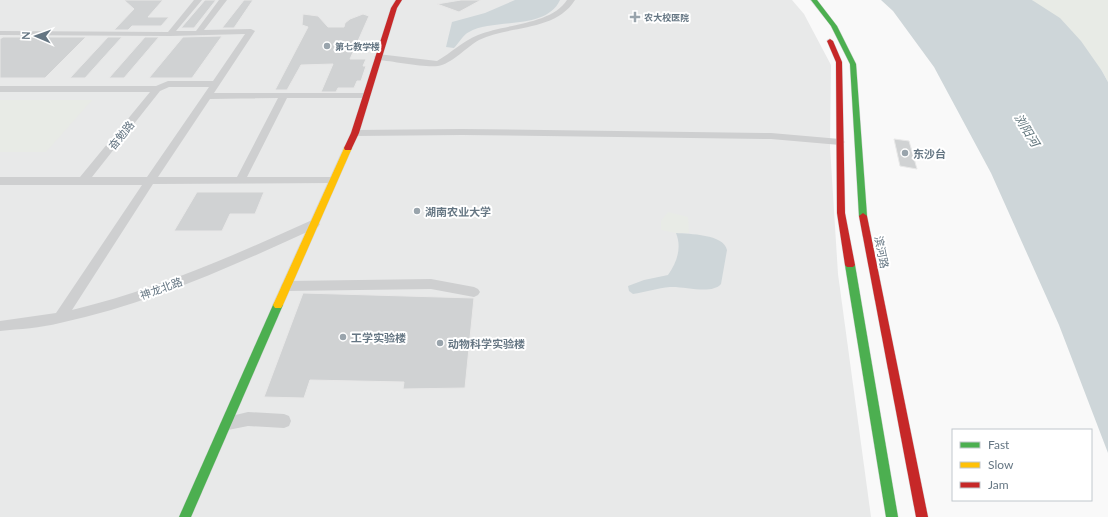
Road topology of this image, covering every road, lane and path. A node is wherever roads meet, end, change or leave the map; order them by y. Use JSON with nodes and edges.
{"nodes":[{"id":1,"x":198,"y":0,"type":"edge"},
{"id":2,"x":223,"y":0,"type":"edge"},
{"id":3,"x":399,"y":0,"type":"edge"},
{"id":4,"x":571,"y":0,"type":"edge"},
{"id":5,"x":810,"y":3,"type":"edge"},
{"id":6,"x":0,"y":33,"type":"edge"},
{"id":7,"x":198,"y":33,"type":"junction"},
{"id":8,"x":170,"y":34,"type":"junction"},
{"id":9,"x":378,"y":57,"type":"junction"},
{"id":10,"x":215,"y":84,"type":"junction"},
{"id":11,"x":0,"y":89,"type":"edge"},
{"id":12,"x":157,"y":89,"type":"junction"},
{"id":13,"x":367,"y":95,"type":"junction"},
{"id":14,"x":207,"y":96,"type":"junction"},
{"id":15,"x":284,"y":96,"type":"junction"},
{"id":16,"x":355,"y":134,"type":"junction"},
{"id":17,"x":840,"y":142,"type":"junction"},
{"id":18,"x":333,"y":180,"type":"junction"},
{"id":19,"x":83,"y":181,"type":"junction"},
{"id":20,"x":150,"y":181,"type":"junction"},
{"id":21,"x":240,"y":181,"type":"junction"},
{"id":22,"x":0,"y":182,"type":"edge"},
{"id":23,"x":314,"y":224,"type":"junction"},
{"id":24,"x":287,"y":286,"type":"junction"},
{"id":25,"x":474,"y":292,"type":"dead end"},
{"id":26,"x":60,"y":318,"type":"junction"},
{"id":27,"x":0,"y":326,"type":"edge"},
{"id":28,"x":284,"y":421,"type":"dead end"},
{"id":29,"x":228,"y":423,"type":"junction"},
{"id":30,"x":185,"y":517,"type":"edge"},
{"id":31,"x":892,"y":517,"type":"edge"},
{"id":32,"x":922,"y":517,"type":"edge"}],
"edges":[{"from":1,"to":8,"type":"street"},
{"from":2,"to":7,"type":"street"},
{"from":3,"to":9,"type":"main road"},
{"from":4,"to":9,"type":"street"},
{"from":5,"to":17,"type":"main road","name":"滨河路"},
{"from":5,"to":32,"type":"main road","name":"滨河路"},
{"from":6,"to":8,"type":"street"},
{"from":7,"to":8,"type":"street"},
{"from":7,"to":10,"type":"street"},
{"from":9,"to":13,"type":"main road"},
{"from":10,"to":12,"type":"street"},
{"from":10,"to":14,"type":"street"},
{"from":11,"to":12,"type":"street"},
{"from":12,"to":19,"type":"street","name":"奋勉路"},
{"from":13,"to":15,"type":"street"},
{"from":13,"to":16,"type":"main road"},
{"from":14,"to":15,"type":"street"},
{"from":14,"to":20,"type":"street"},
{"from":15,"to":21,"type":"street"},
{"from":16,"to":17,"type":"street"},
{"from":16,"to":18,"type":"main road"},
{"from":17,"to":31,"type":"main road","name":"滨河路"},
{"from":18,"to":21,"type":"street"},
{"from":18,"to":23,"type":"main road"},
{"from":19,"to":20,"type":"street"},
{"from":19,"to":22,"type":"street"},
{"from":20,"to":21,"type":"street"},
{"from":20,"to":26,"type":"street"},
{"from":23,"to":24,"type":"main road"},
{"from":23,"to":26,"type":"street","name":"神龙北路"},
{"from":24,"to":25,"type":"street"},
{"from":24,"to":29,"type":"main road"},
{"from":26,"to":27,"type":"street","name":"神龙北路"},
{"from":28,"to":29,"type":"street"},
{"from":29,"to":30,"type":"main road"}]}
